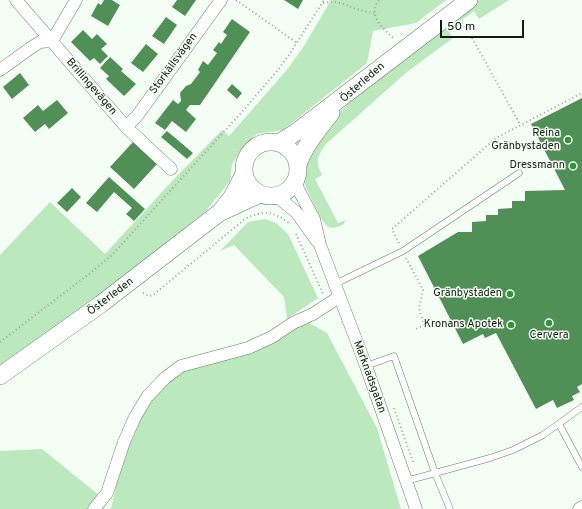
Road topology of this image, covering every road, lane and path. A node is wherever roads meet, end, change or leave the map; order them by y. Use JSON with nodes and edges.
{"nodes":[{"id":1,"x":16,"y":0,"type":"edge"},
{"id":2,"x":76,"y":0,"type":"edge"},
{"id":3,"x":221,"y":0,"type":"edge"},
{"id":4,"x":236,"y":0,"type":"edge"},
{"id":5,"x":324,"y":0,"type":"edge"},
{"id":6,"x":380,"y":0,"type":"edge"},
{"id":7,"x":469,"y":0,"type":"edge"},
{"id":8,"x":322,"y":4,"type":"junction"},
{"id":9,"x":375,"y":14,"type":"junction"},
{"id":10,"x":460,"y":20,"type":"dead end"},
{"id":11,"x":466,"y":29,"type":"dead end"},
{"id":12,"x":472,"y":38,"type":"dead end"},
{"id":13,"x":394,"y":39,"type":"dead end"},
{"id":14,"x":52,"y":41,"type":"junction"},
{"id":15,"x":297,"y":43,"type":"junction"},
{"id":16,"x":389,"y":61,"type":"junction"},
{"id":17,"x":0,"y":70,"type":"edge"},
{"id":18,"x":582,"y":93,"type":"edge"},
{"id":19,"x":520,"y":125,"type":"junction"},
{"id":20,"x":126,"y":128,"type":"junction"},
{"id":21,"x":496,"y":138,"type":"dead end"},
{"id":22,"x":279,"y":143,"type":"junction"},
{"id":23,"x":171,"y":169,"type":"dead end"},
{"id":24,"x":297,"y":173,"type":"junction"},
{"id":25,"x":519,"y":173,"type":"dead end"},
{"id":26,"x":244,"y":174,"type":"junction"},
{"id":27,"x":268,"y":195,"type":"junction"},
{"id":28,"x":219,"y":213,"type":"junction"},
{"id":29,"x":289,"y":223,"type":"dead end"},
{"id":30,"x":294,"y":230,"type":"dead end"},
{"id":31,"x":320,"y":245,"type":"junction"},
{"id":32,"x":335,"y":284,"type":"junction"},
{"id":33,"x":143,"y":293,"type":"dead end"},
{"id":34,"x":339,"y":297,"type":"junction"},
{"id":35,"x":327,"y":304,"type":"junction"},
{"id":36,"x":0,"y":342,"type":"edge"},
{"id":37,"x":366,"y":366,"type":"junction"},
{"id":38,"x":0,"y":376,"type":"edge"},
{"id":39,"x":582,"y":407,"type":"edge"},
{"id":40,"x":558,"y":424,"type":"junction"},
{"id":41,"x":582,"y":467,"type":"edge"},
{"id":42,"x":435,"y":473,"type":"junction"},
{"id":43,"x":406,"y":481,"type":"junction"},
{"id":44,"x":582,"y":507,"type":"edge"},
{"id":45,"x":94,"y":509,"type":"edge"},
{"id":46,"x":416,"y":509,"type":"edge"},
{"id":47,"x":450,"y":509,"type":"edge"},
{"id":48,"x":579,"y":509,"type":"edge"}],
"edges":[{"from":1,"to":14,"type":"street","name":"Brillingevägen"},
{"from":2,"to":14,"type":"street"},
{"from":3,"to":20,"type":"street","name":"Storkällsvägen"},
{"from":4,"to":15,"type":"path"},
{"from":5,"to":8,"type":"path"},
{"from":6,"to":9,"type":"path"},
{"from":7,"to":16,"type":"main road","name":"Österleden"},
{"from":8,"to":9,"type":"path"},
{"from":8,"to":15,"type":"path"},
{"from":9,"to":13,"type":"path"},
{"from":10,"to":11,"type":"path"},
{"from":12,"to":19,"type":"path"},
{"from":14,"to":17,"type":"street"},
{"from":14,"to":20,"type":"street","name":"Brillingevägen"},
{"from":15,"to":36,"type":"path"},
{"from":16,"to":22,"type":"main road","name":"Österleden"},
{"from":16,"to":24,"type":"main road","name":"Österleden"},
{"from":18,"to":19,"type":"path"},
{"from":19,"to":21,"type":"path"},
{"from":20,"to":23,"type":"street","name":"Brillingevägen"},
{"from":22,"to":24,"type":"main road"},
{"from":22,"to":26,"type":"main road"},
{"from":24,"to":27,"type":"main road"},
{"from":24,"to":31,"type":"street","name":"Marknadsgatan"},
{"from":25,"to":32,"type":"lane"},
{"from":26,"to":27,"type":"main road"},
{"from":26,"to":28,"type":"main road","name":"Österleden"},
{"from":27,"to":28,"type":"main road","name":"Österleden"},
{"from":27,"to":31,"type":"street","name":"Marknadsgatan"},
{"from":28,"to":38,"type":"main road","name":"Österleden"},
{"from":29,"to":33,"type":"path"},
{"from":30,"to":35,"type":"path"},
{"from":31,"to":32,"type":"street","name":"Marknadsgatan"},
{"from":32,"to":34,"type":"street","name":"Marknadsgatan"},
{"from":34,"to":35,"type":"street"},
{"from":34,"to":37,"type":"street","name":"Marknadsgatan"},
{"from":35,"to":45,"type":"street"},
{"from":37,"to":42,"type":"lane"},
{"from":37,"to":43,"type":"street","name":"Marknadsgatan"},
{"from":39,"to":40,"type":"lane"},
{"from":40,"to":41,"type":"lane"},
{"from":40,"to":42,"type":"lane"},
{"from":42,"to":43,"type":"lane"},
{"from":42,"to":47,"type":"lane"},
{"from":43,"to":46,"type":"street","name":"Marknadsgatan"},
{"from":44,"to":48,"type":"street"}]}
